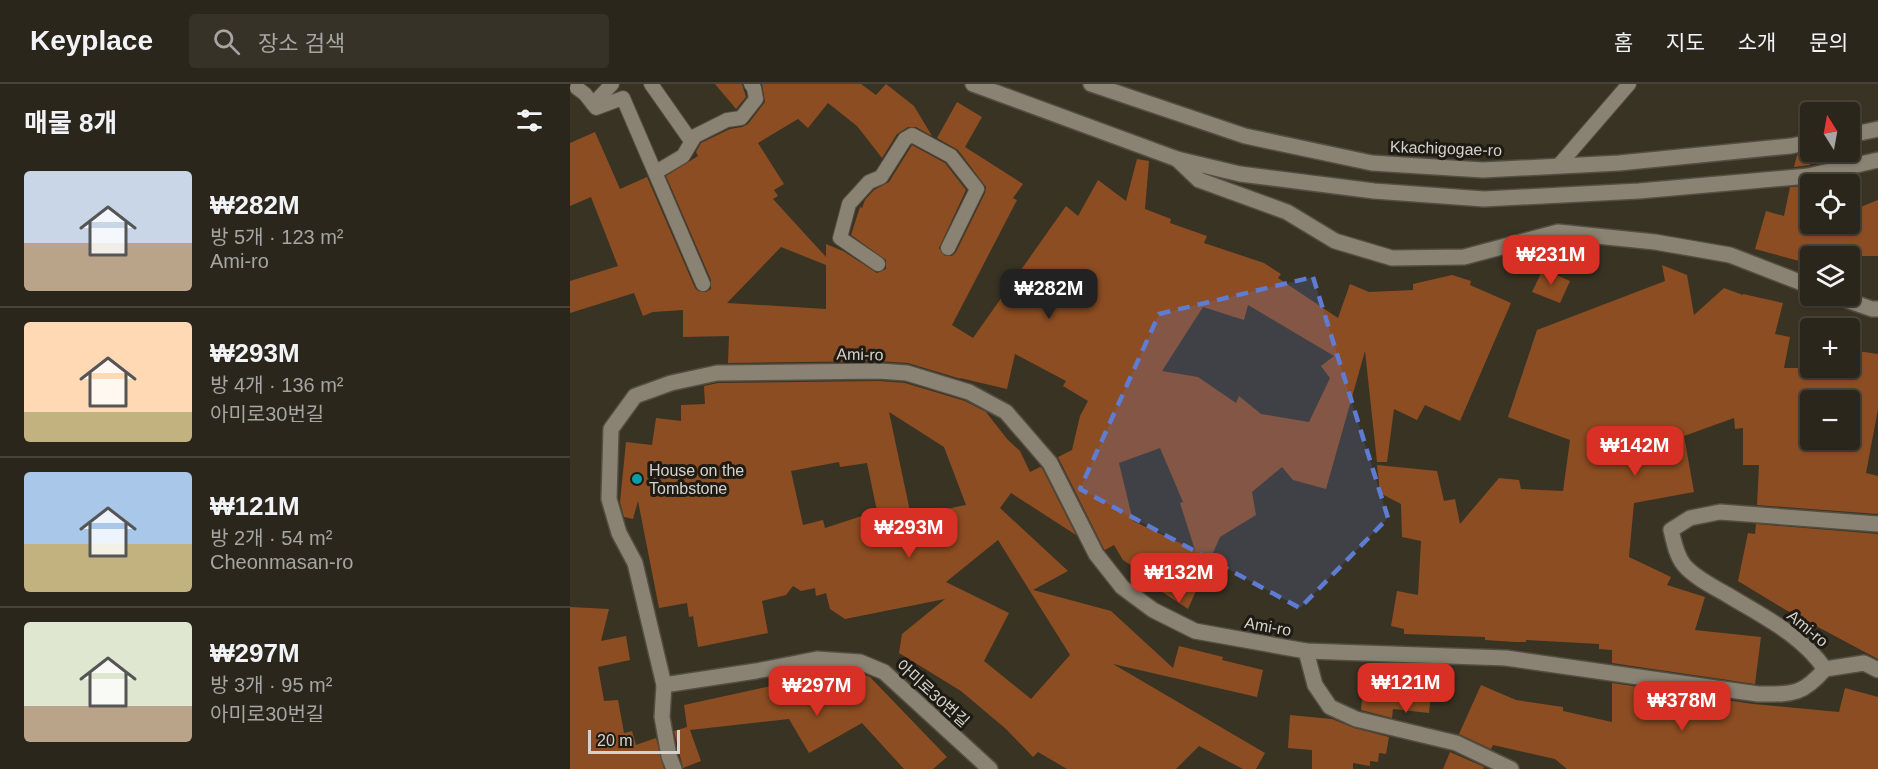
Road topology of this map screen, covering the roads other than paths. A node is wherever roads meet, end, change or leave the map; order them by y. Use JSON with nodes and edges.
{"nodes":[{"id":1,"x":612,"y":84,"type":"edge"},
{"id":2,"x":651,"y":84,"type":"edge"},
{"id":3,"x":751,"y":84,"type":"edge"},
{"id":4,"x":973,"y":84,"type":"edge"},
{"id":5,"x":1091,"y":84,"type":"edge"},
{"id":6,"x":1629,"y":84,"type":"edge"},
{"id":7,"x":577,"y":88,"type":"dead end"},
{"id":8,"x":593,"y":104,"type":"junction"},
{"id":9,"x":1878,"y":129,"type":"edge"},
{"id":10,"x":1860,"y":133,"type":"edge"},
{"id":11,"x":691,"y":141,"type":"junction"},
{"id":12,"x":1800,"y":144,"type":"edge"},
{"id":13,"x":1177,"y":159,"type":"junction"},
{"id":14,"x":1878,"y":160,"type":"edge"},
{"id":15,"x":1559,"y":165,"type":"junction"},
{"id":16,"x":656,"y":172,"type":"junction"},
{"id":17,"x":948,"y":248,"type":"dead end"},
{"id":18,"x":878,"y":264,"type":"dead end"},
{"id":19,"x":1800,"y":282,"type":"edge"},
{"id":20,"x":703,"y":284,"type":"dead end"},
{"id":21,"x":1860,"y":305,"type":"edge"},
{"id":22,"x":1878,"y":309,"type":"edge"},
{"id":23,"x":1878,"y":524,"type":"edge"},
{"id":24,"x":1306,"y":651,"type":"junction"},
{"id":25,"x":1825,"y":669,"type":"junction"},
{"id":26,"x":1878,"y":670,"type":"edge"},
{"id":27,"x":664,"y":685,"type":"junction"},
{"id":28,"x":674,"y":769,"type":"edge"},
{"id":29,"x":990,"y":769,"type":"edge"},
{"id":30,"x":1511,"y":769,"type":"edge"}],
"edges":[{"from":1,"to":8,"type":"lane"},
{"from":2,"to":11,"type":"lane"},
{"from":3,"to":11,"type":"lane"},
{"from":4,"to":13,"type":"street"},
{"from":5,"to":15,"type":"street","name":"Kkachigogae-ro"},
{"from":6,"to":15,"type":"lane"},
{"from":7,"to":8,"type":"lane"},
{"from":8,"to":16,"type":"lane"},
{"from":9,"to":10,"type":"street"},
{"from":11,"to":16,"type":"lane"},
{"from":12,"to":15,"type":"street","name":"Kkachigogae-ro"},
{"from":13,"to":14,"type":"street"},
{"from":13,"to":19,"type":"street"},
{"from":16,"to":20,"type":"lane"},
{"from":17,"to":18,"type":"lane"},
{"from":21,"to":22,"type":"street"},
{"from":23,"to":25,"type":"street","name":"Ami-ro"},
{"from":24,"to":25,"type":"street","name":"Ami-ro"},
{"from":24,"to":27,"type":"street","name":"Ami-ro"},
{"from":24,"to":30,"type":"street"},
{"from":25,"to":26,"type":"street"},
{"from":27,"to":28,"type":"street","name":"Ami-ro"},
{"from":27,"to":29,"type":"street","name":"아미로30번길"}]}
